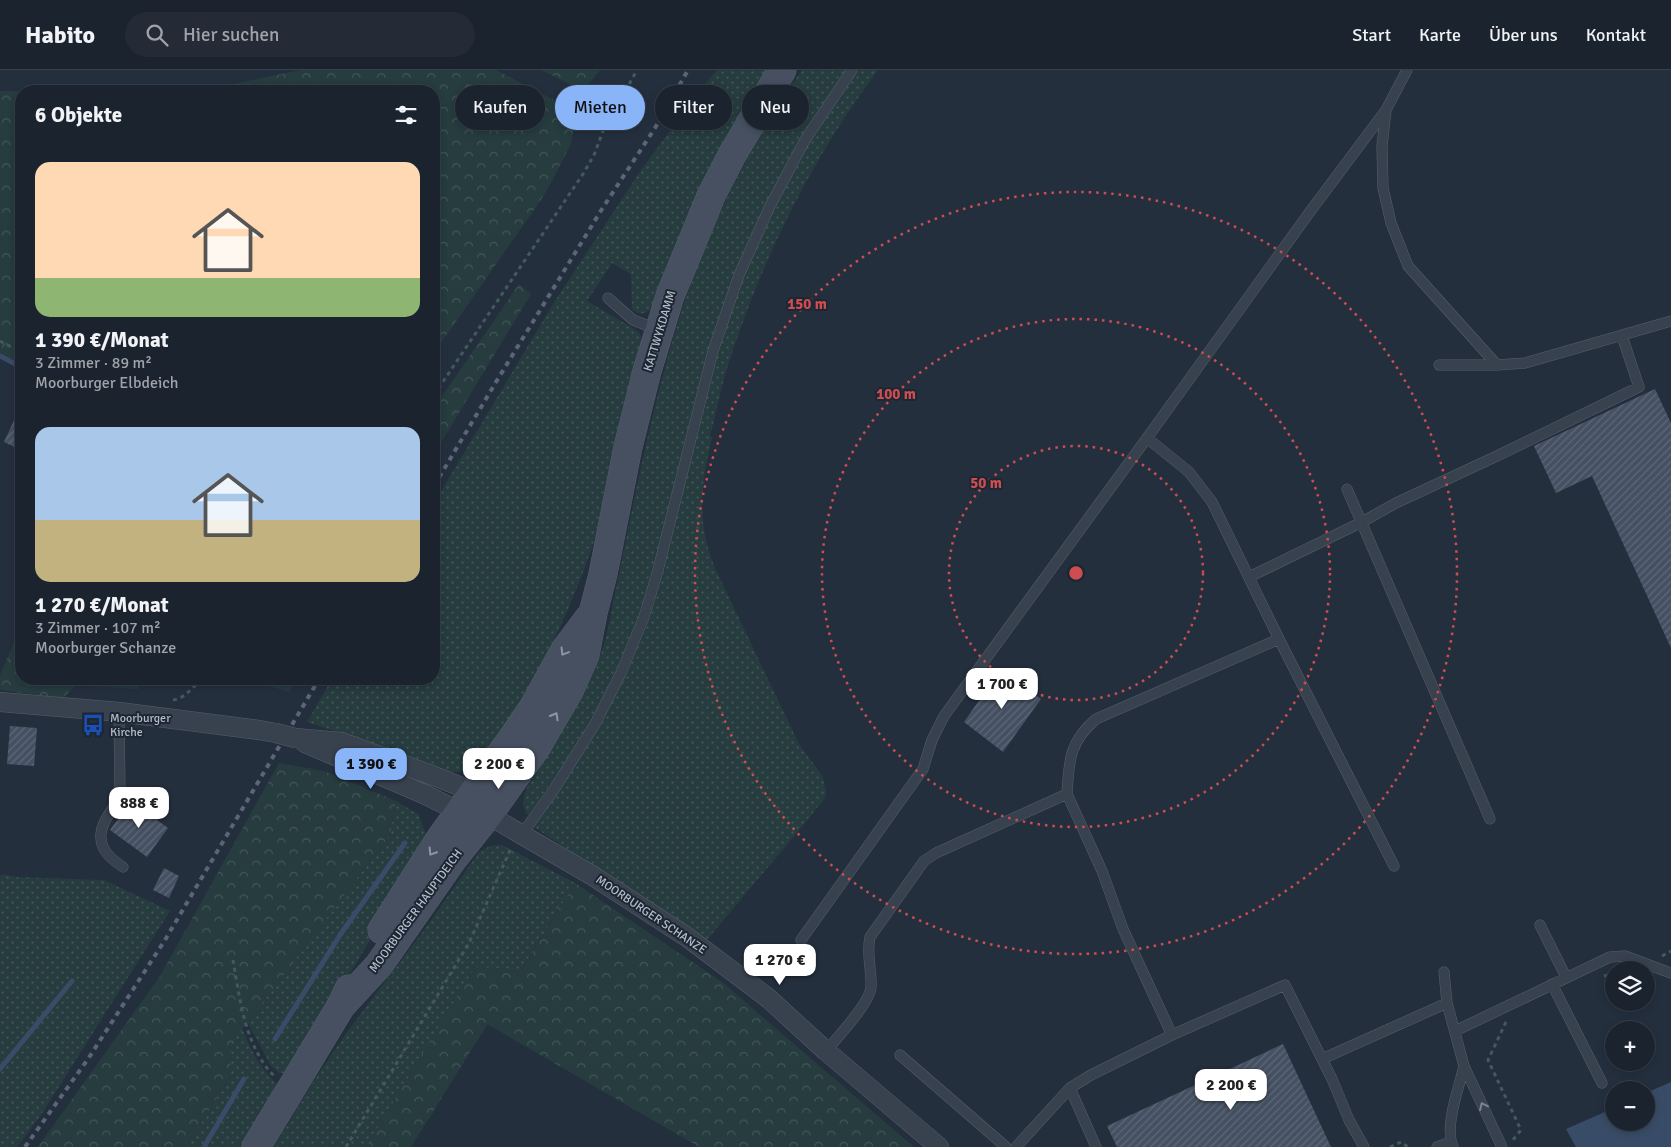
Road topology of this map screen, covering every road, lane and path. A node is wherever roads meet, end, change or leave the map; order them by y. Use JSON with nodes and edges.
{"nodes":[{"id":1,"x":637,"y":70,"type":"edge"},
{"id":2,"x":782,"y":70,"type":"edge"},
{"id":3,"x":852,"y":70,"type":"edge"},
{"id":4,"x":1407,"y":70,"type":"edge"},
{"id":5,"x":1386,"y":110,"type":"junction"},
{"id":6,"x":608,"y":298,"type":"dead end"},
{"id":7,"x":1671,"y":321,"type":"edge"},
{"id":8,"x":659,"y":330,"type":"junction"},
{"id":9,"x":1622,"y":336,"type":"junction"},
{"id":10,"x":0,"y":341,"type":"edge"},
{"id":11,"x":15,"y":349,"type":"edge"},
{"id":12,"x":1439,"y":365,"type":"dead end"},
{"id":13,"x":1497,"y":365,"type":"junction"},
{"id":14,"x":440,"y":386,"type":"edge"},
{"id":15,"x":1147,"y":438,"type":"junction"},
{"id":16,"x":1347,"y":490,"type":"dead end"},
{"id":17,"x":1362,"y":522,"type":"junction"},
{"id":18,"x":1249,"y":577,"type":"junction"},
{"id":19,"x":1278,"y":639,"type":"junction"},
{"id":20,"x":195,"y":685,"type":"edge"},
{"id":21,"x":172,"y":700,"type":"dead end"},
{"id":22,"x":0,"y":702,"type":"edge"},
{"id":23,"x":119,"y":712,"type":"junction"},
{"id":24,"x":1067,"y":794,"type":"junction"},
{"id":25,"x":474,"y":807,"type":"junction"},
{"id":26,"x":1490,"y":819,"type":"dead end"},
{"id":27,"x":522,"y":834,"type":"junction"},
{"id":28,"x":1394,"y":866,"type":"dead end"},
{"id":29,"x":123,"y":867,"type":"dead end"},
{"id":30,"x":1540,"y":925,"type":"dead end"},
{"id":31,"x":801,"y":940,"type":"dead end"},
{"id":32,"x":233,"y":960,"type":"dead end"},
{"id":33,"x":1444,"y":972,"type":"dead end"},
{"id":34,"x":1671,"y":973,"type":"edge"},
{"id":35,"x":1605,"y":976,"type":"edge"},
{"id":36,"x":1597,"y":977,"type":"dead end"},
{"id":37,"x":1566,"y":978,"type":"junction"},
{"id":38,"x":1552,"y":984,"type":"junction"},
{"id":39,"x":1447,"y":1003,"type":"junction"},
{"id":40,"x":1508,"y":1017,"type":"dead end"},
{"id":41,"x":1455,"y":1031,"type":"junction"},
{"id":42,"x":1172,"y":1035,"type":"junction"},
{"id":43,"x":826,"y":1051,"type":"junction"},
{"id":44,"x":900,"y":1055,"type":"dead end"},
{"id":45,"x":1322,"y":1059,"type":"junction"},
{"id":46,"x":1464,"y":1066,"type":"junction"},
{"id":47,"x":1602,"y":1083,"type":"dead end"},
{"id":48,"x":292,"y":1088,"type":"junction"},
{"id":49,"x":1070,"y":1088,"type":"junction"},
{"id":50,"x":934,"y":1145,"type":"edge"},
{"id":51,"x":1452,"y":1145,"type":"edge"},
{"id":52,"x":256,"y":1147,"type":"edge"},
{"id":53,"x":346,"y":1147,"type":"edge"},
{"id":54,"x":1006,"y":1147,"type":"edge"},
{"id":55,"x":1016,"y":1147,"type":"edge"},
{"id":56,"x":1096,"y":1147,"type":"edge"},
{"id":57,"x":1364,"y":1147,"type":"edge"},
{"id":58,"x":1390,"y":1147,"type":"edge"},
{"id":59,"x":1408,"y":1147,"type":"edge"},
{"id":60,"x":1437,"y":1147,"type":"edge"},
{"id":61,"x":1502,"y":1147,"type":"edge"},
{"id":62,"x":1507,"y":1147,"type":"edge"}],
"edges":[{"from":1,"to":14,"type":"path"},
{"from":2,"to":8,"type":"main road","name":"KATTWYKDAMM"},
{"from":3,"to":27,"type":"lane"},
{"from":4,"to":5,"type":"lane"},
{"from":5,"to":13,"type":"lane"},
{"from":5,"to":15,"type":"lane"},
{"from":6,"to":8,"type":"lane"},
{"from":7,"to":9,"type":"lane"},
{"from":8,"to":25,"type":"main road","name":"KATTWYKDAMM"},
{"from":9,"to":13,"type":"lane"},
{"from":9,"to":17,"type":"lane"},
{"from":10,"to":11,"type":"path"},
{"from":12,"to":13,"type":"lane"},
{"from":15,"to":18,"type":"lane"},
{"from":15,"to":31,"type":"lane"},
{"from":16,"to":17,"type":"lane"},
{"from":17,"to":18,"type":"lane"},
{"from":17,"to":26,"type":"lane"},
{"from":18,"to":19,"type":"lane"},
{"from":19,"to":24,"type":"lane"},
{"from":19,"to":28,"type":"lane"},
{"from":20,"to":21,"type":"path"},
{"from":22,"to":23,"type":"street","name":"MOORBURGER SCHANZE"},
{"from":23,"to":25,"type":"street","name":"MOORBURGER SCHANZE","bridge":true},
{"from":23,"to":29,"type":"lane"},
{"from":24,"to":42,"type":"lane"},
{"from":24,"to":43,"type":"lane"},
{"from":25,"to":27,"type":"street","name":"MOORBURGER SCHANZE"},
{"from":25,"to":48,"type":"main road","name":"MOORBURGER HAUPTDEICH"},
{"from":27,"to":43,"type":"street","name":"MOORBURGER SCHANZE"},
{"from":27,"to":53,"type":"path"},
{"from":30,"to":37,"type":"lane"},
{"from":32,"to":48,"type":"path"},
{"from":33,"to":39,"type":"lane"},
{"from":34,"to":37,"type":"lane"},
{"from":35,"to":36,"type":"path"},
{"from":37,"to":38,"type":"lane"},
{"from":38,"to":41,"type":"lane"},
{"from":38,"to":47,"type":"lane"},
{"from":39,"to":41,"type":"lane"},
{"from":39,"to":45,"type":"lane"},
{"from":40,"to":62,"type":"path"},
{"from":41,"to":46,"type":"lane"},
{"from":42,"to":45,"type":"lane"},
{"from":42,"to":49,"type":"lane"},
{"from":43,"to":50,"type":"street","name":"MOORBURGER SCHANZE"},
{"from":44,"to":54,"type":"lane"},
{"from":45,"to":57,"type":"lane"},
{"from":46,"to":51,"type":"lane"},
{"from":61,"to":46,"type":"lane","one_way":true},
{"from":48,"to":52,"type":"main road","name":"MOORBURGER HAUPTDEICH"},
{"from":49,"to":55,"type":"lane"},
{"from":49,"to":56,"type":"lane"},
{"from":51,"to":60,"type":"lane"},
{"from":58,"to":59,"type":"path"}]}
